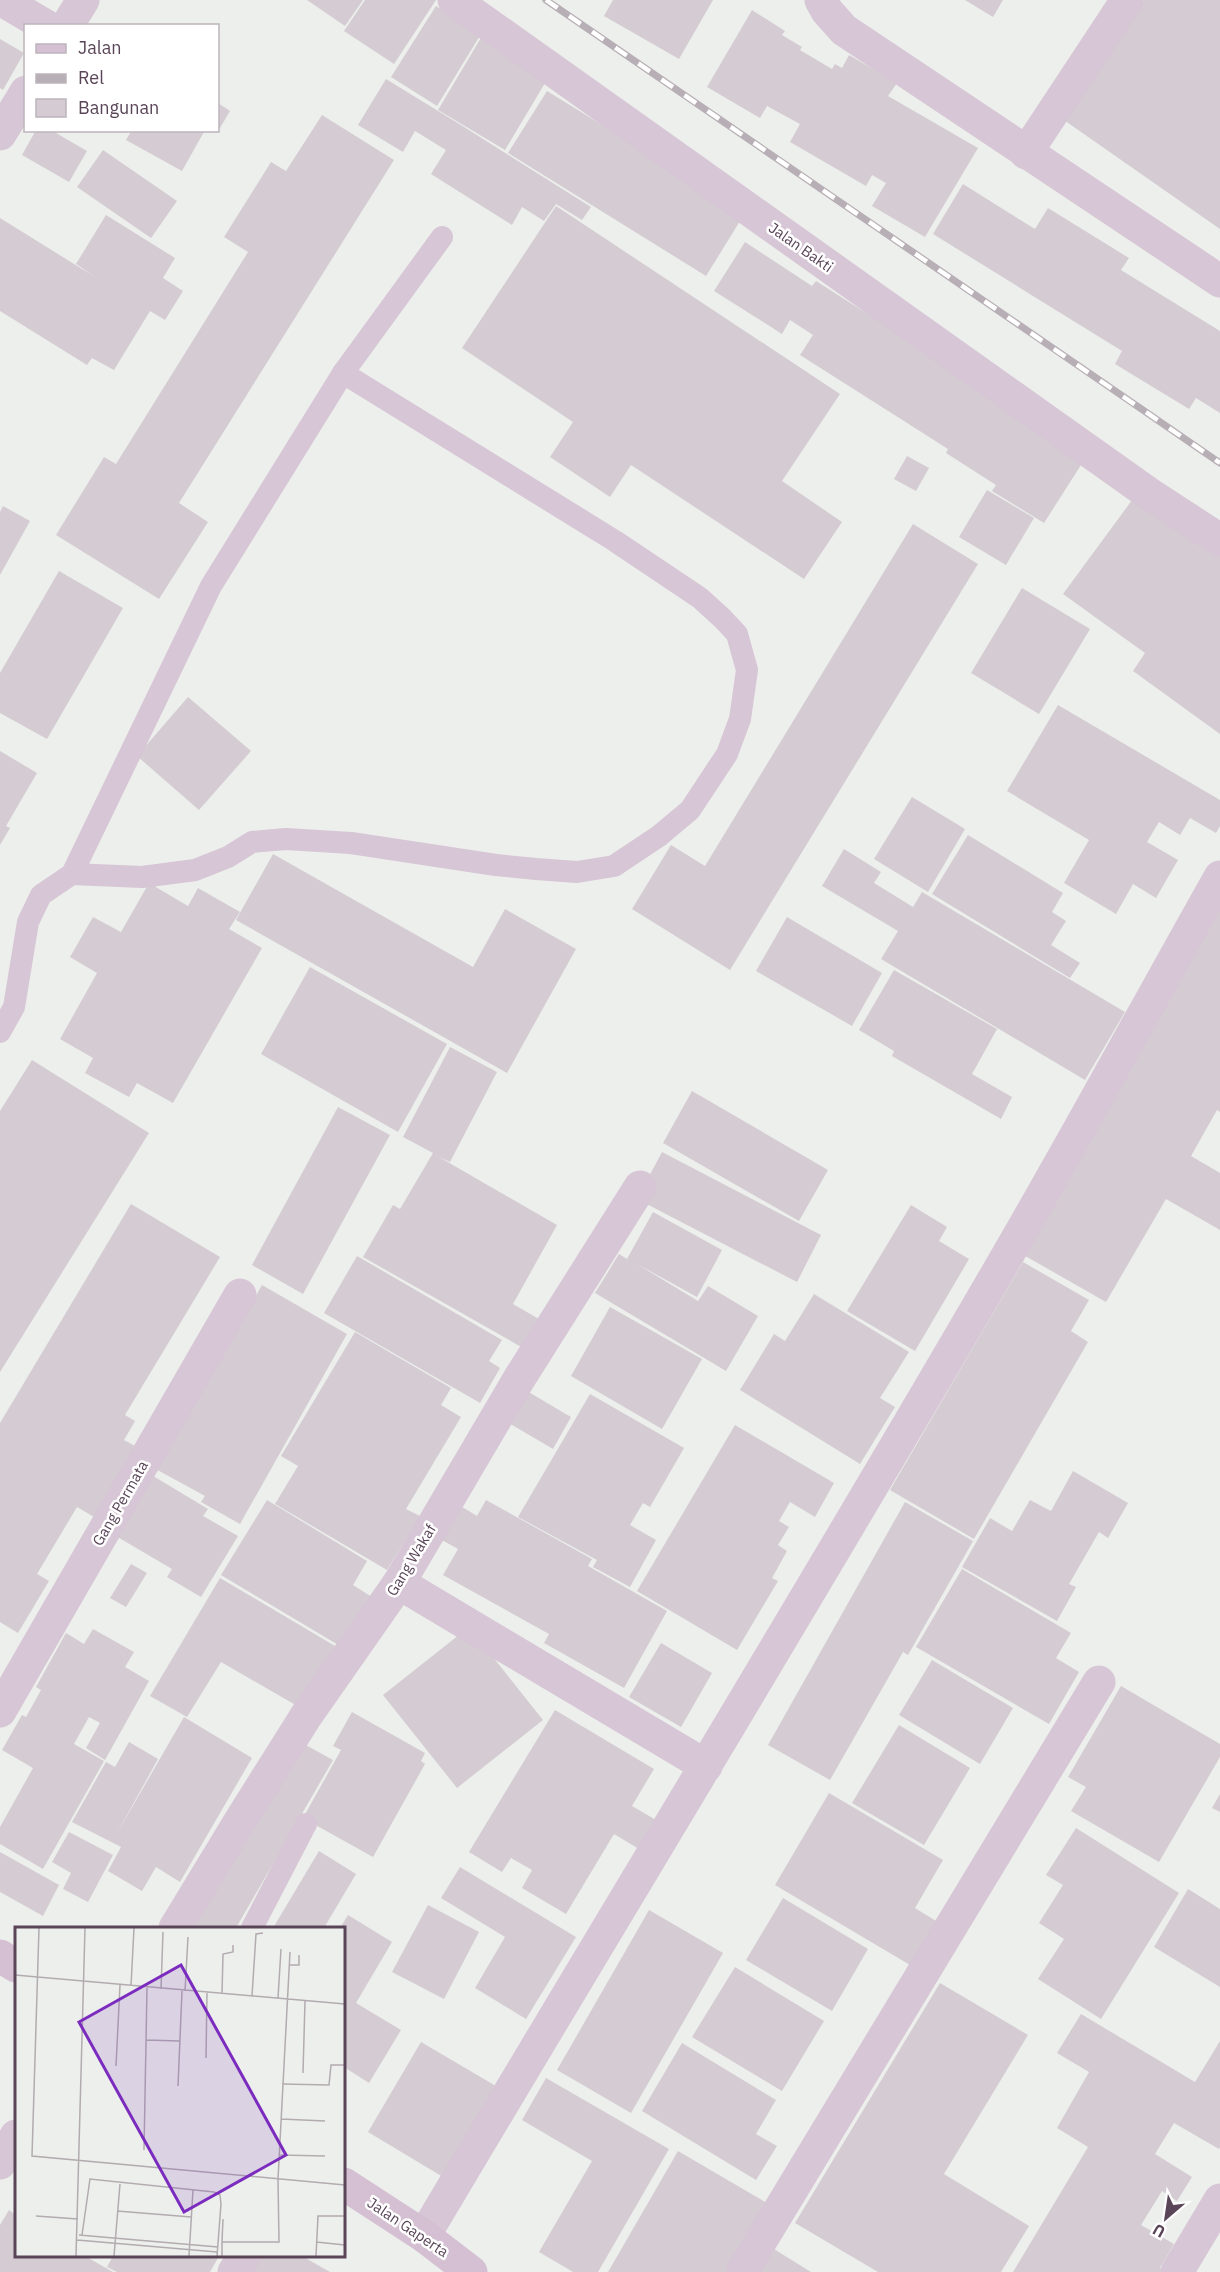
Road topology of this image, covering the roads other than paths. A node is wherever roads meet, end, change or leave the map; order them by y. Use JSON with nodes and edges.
{"nodes":[{"id":1,"x":2,"y":0,"type":"edge"},
{"id":2,"x":83,"y":0,"type":"edge"},
{"id":3,"x":454,"y":0,"type":"edge"},
{"id":4,"x":821,"y":0,"type":"edge"},
{"id":5,"x":1127,"y":0,"type":"edge"},
{"id":6,"x":43,"y":24,"type":"edge"},
{"id":7,"x":68,"y":24,"type":"edge"},
{"id":8,"x":24,"y":95,"type":"edge"},
{"id":9,"x":0,"y":134,"type":"edge"},
{"id":10,"x":1026,"y":153,"type":"junction"},
{"id":11,"x":442,"y":237,"type":"dead end"},
{"id":12,"x":1220,"y":281,"type":"edge"},
{"id":13,"x":343,"y":373,"type":"junction"},
{"id":14,"x":1220,"y":540,"type":"edge"},
{"id":15,"x":72,"y":874,"type":"junction"},
{"id":16,"x":1220,"y":877,"type":"edge"},
{"id":17,"x":0,"y":1032,"type":"edge"},
{"id":18,"x":640,"y":1187,"type":"dead end"},
{"id":19,"x":240,"y":1295,"type":"dead end"},
{"id":20,"x":399,"y":1583,"type":"junction"},
{"id":21,"x":1100,"y":1682,"type":"dead end"},
{"id":22,"x":0,"y":1711,"type":"edge"},
{"id":23,"x":706,"y":1766,"type":"junction"},
{"id":24,"x":306,"y":1824,"type":"dead end"},
{"id":25,"x":176,"y":1927,"type":"edge"},
{"id":26,"x":253,"y":1927,"type":"edge"},
{"id":27,"x":0,"y":1956,"type":"edge"},
{"id":28,"x":15,"y":1965,"type":"edge"},
{"id":29,"x":15,"y":2138,"type":"edge"},
{"id":30,"x":0,"y":2163,"type":"edge"},
{"id":31,"x":345,"y":2185,"type":"edge"},
{"id":32,"x":1220,"y":2200,"type":"edge"},
{"id":33,"x":424,"y":2236,"type":"junction"},
{"id":34,"x":243,"y":2257,"type":"edge"},
{"id":35,"x":234,"y":2272,"type":"edge"},
{"id":36,"x":471,"y":2272,"type":"edge"},
{"id":37,"x":742,"y":2272,"type":"edge"},
{"id":38,"x":1178,"y":2272,"type":"edge"}],
"edges":[{"from":1,"to":6,"type":"street"},
{"from":2,"to":7,"type":"street"},
{"from":3,"to":14,"type":"street","name":"Jalan Bakti"},
{"from":4,"to":10,"type":"street"},
{"from":5,"to":10,"type":"street"},
{"from":8,"to":9,"type":"street"},
{"from":10,"to":12,"type":"street"},
{"from":11,"to":13,"type":"lane"},
{"from":13,"to":15,"type":"lane"},
{"from":13,"to":15,"type":"lane"},
{"from":15,"to":17,"type":"lane"},
{"from":16,"to":23,"type":"street"},
{"from":18,"to":20,"type":"street","name":"Gang Wakaf"},
{"from":19,"to":22,"type":"street","name":"Gang Permata"},
{"from":20,"to":23,"type":"street"},
{"from":20,"to":25,"type":"street","name":"Gang Wakaf"},
{"from":21,"to":37,"type":"street"},
{"from":23,"to":33,"type":"street"},
{"from":24,"to":26,"type":"lane"},
{"from":27,"to":28,"type":"street"},
{"from":29,"to":30,"type":"street"},
{"from":31,"to":33,"type":"street","name":"Jalan Gaperta"},
{"from":32,"to":38,"type":"street"},
{"from":33,"to":36,"type":"street","name":"Jalan Gaperta"},
{"from":34,"to":35,"type":"street"}]}
